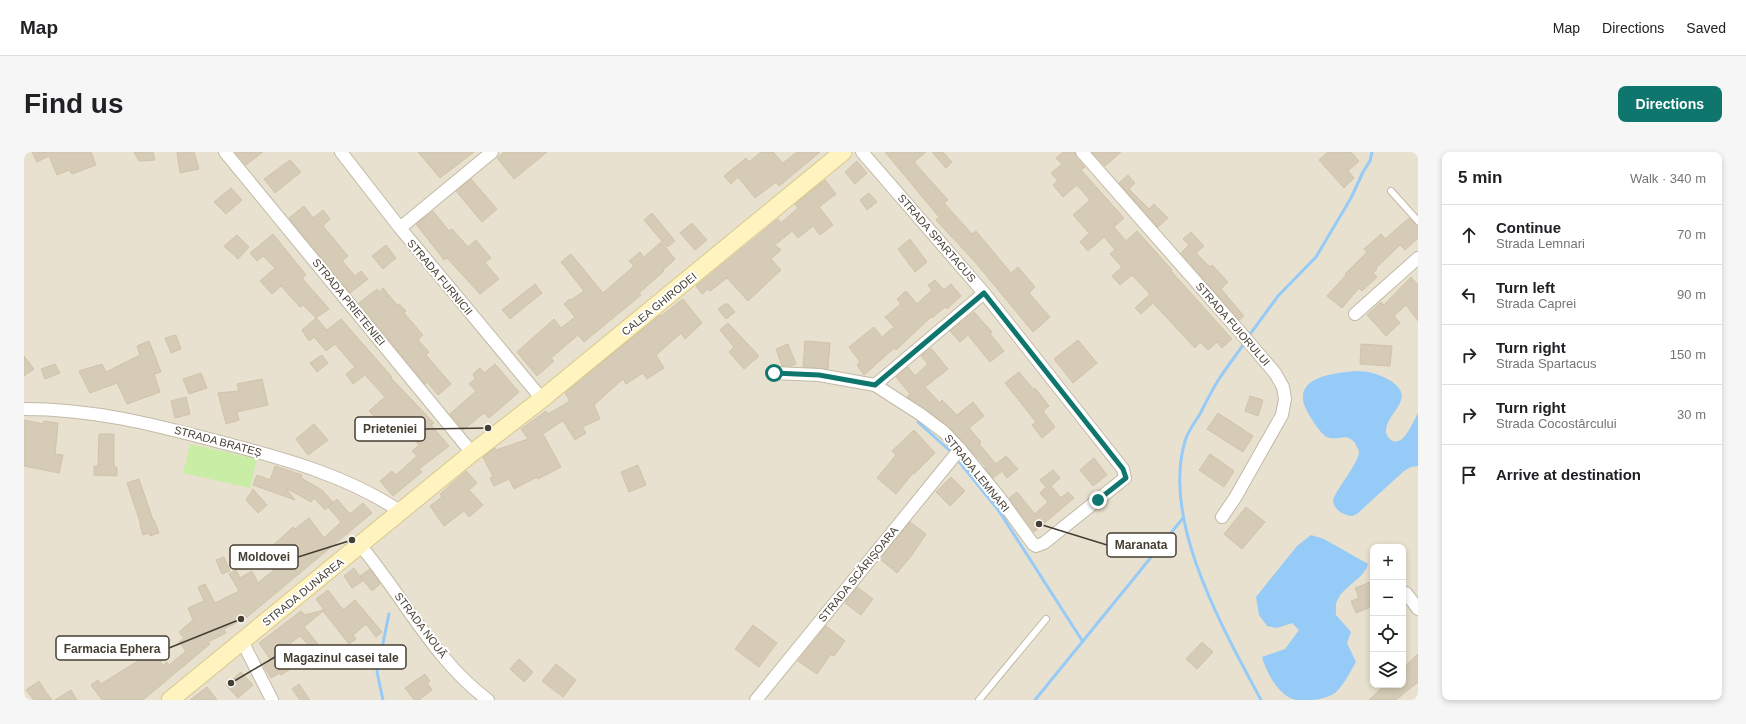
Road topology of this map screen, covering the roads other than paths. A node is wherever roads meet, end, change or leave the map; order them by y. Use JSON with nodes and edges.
{"nodes":[{"id":1,"x":225,"y":152,"type":"edge"},
{"id":2,"x":341,"y":152,"type":"edge"},
{"id":3,"x":492,"y":152,"type":"edge"},
{"id":4,"x":843,"y":152,"type":"edge"},
{"id":5,"x":862,"y":152,"type":"edge"},
{"id":6,"x":1082,"y":152,"type":"edge"},
{"id":7,"x":1391,"y":191,"type":"dead end"},
{"id":8,"x":1418,"y":221,"type":"edge"},
{"id":9,"x":400,"y":228,"type":"junction"},
{"id":10,"x":1417,"y":262,"type":"edge"},
{"id":11,"x":984,"y":293,"type":"junction"},
{"id":12,"x":1355,"y":314,"type":"dead end"},
{"id":13,"x":774,"y":373,"type":"dead end"},
{"id":14,"x":875,"y":385,"type":"junction"},
{"id":15,"x":542,"y":399,"type":"junction"},
{"id":16,"x":24,"y":409,"type":"edge"},
{"id":17,"x":960,"y":449,"type":"junction"},
{"id":18,"x":472,"y":453,"type":"junction"},
{"id":19,"x":401,"y":512,"type":"junction"},
{"id":20,"x":1222,"y":517,"type":"dead end"},
{"id":21,"x":360,"y":545,"type":"junction"},
{"id":22,"x":1036,"y":546,"type":"joint"},
{"id":23,"x":1406,"y":593,"type":"dead end"},
{"id":24,"x":1418,"y":609,"type":"edge"},
{"id":25,"x":1046,"y":619,"type":"dead end"},
{"id":26,"x":242,"y":641,"type":"junction"},
{"id":27,"x":170,"y":700,"type":"edge"},
{"id":28,"x":272,"y":700,"type":"edge"},
{"id":29,"x":488,"y":700,"type":"edge"},
{"id":30,"x":756,"y":700,"type":"edge"},
{"id":31,"x":979,"y":700,"type":"edge"}],
"edges":[{"from":1,"to":18,"type":"street","name":"STRADA PRIETENIEI"},
{"from":2,"to":9,"type":"street","name":"STRADA FURNICII"},
{"from":3,"to":9,"type":"street"},
{"from":4,"to":15,"type":"street","name":"CALEA GHIRODEI"},
{"from":5,"to":11,"type":"street","name":"STRADA SPARTACUS"},
{"from":6,"to":20,"type":"street","name":"STRADA FUIORULUI"},
{"from":7,"to":8,"type":"lane"},
{"from":9,"to":15,"type":"street","name":"STRADA FURNICII"},
{"from":10,"to":12,"type":"street"},
{"from":11,"to":14,"type":"street"},
{"from":11,"to":22,"type":"street","name":"STRADA SPARTACUS"},
{"from":13,"to":14,"type":"street","name":"STRADA LEMNARI"},
{"from":14,"to":17,"type":"street","name":"STRADA LEMNARI"},
{"from":15,"to":18,"type":"street","name":"CALEA GHIRODEI"},
{"from":16,"to":19,"type":"street","name":"STRADA BRATEȘ"},
{"from":17,"to":22,"type":"street","name":"STRADA LEMNARI"},
{"from":17,"to":30,"type":"street","name":"STRADA SCĂRIȘOARA"},
{"from":18,"to":19,"type":"street","name":"STRADA DUNĂREA"},
{"from":19,"to":21,"type":"street","name":"STRADA DUNĂREA"},
{"from":21,"to":26,"type":"street","name":"STRADA DUNĂREA"},
{"from":21,"to":29,"type":"street","name":"STRADA NOUĂ"},
{"from":23,"to":24,"type":"street"},
{"from":25,"to":31,"type":"lane"},
{"from":26,"to":27,"type":"street","name":"STRADA DUNĂREA"},
{"from":26,"to":28,"type":"street"}]}
